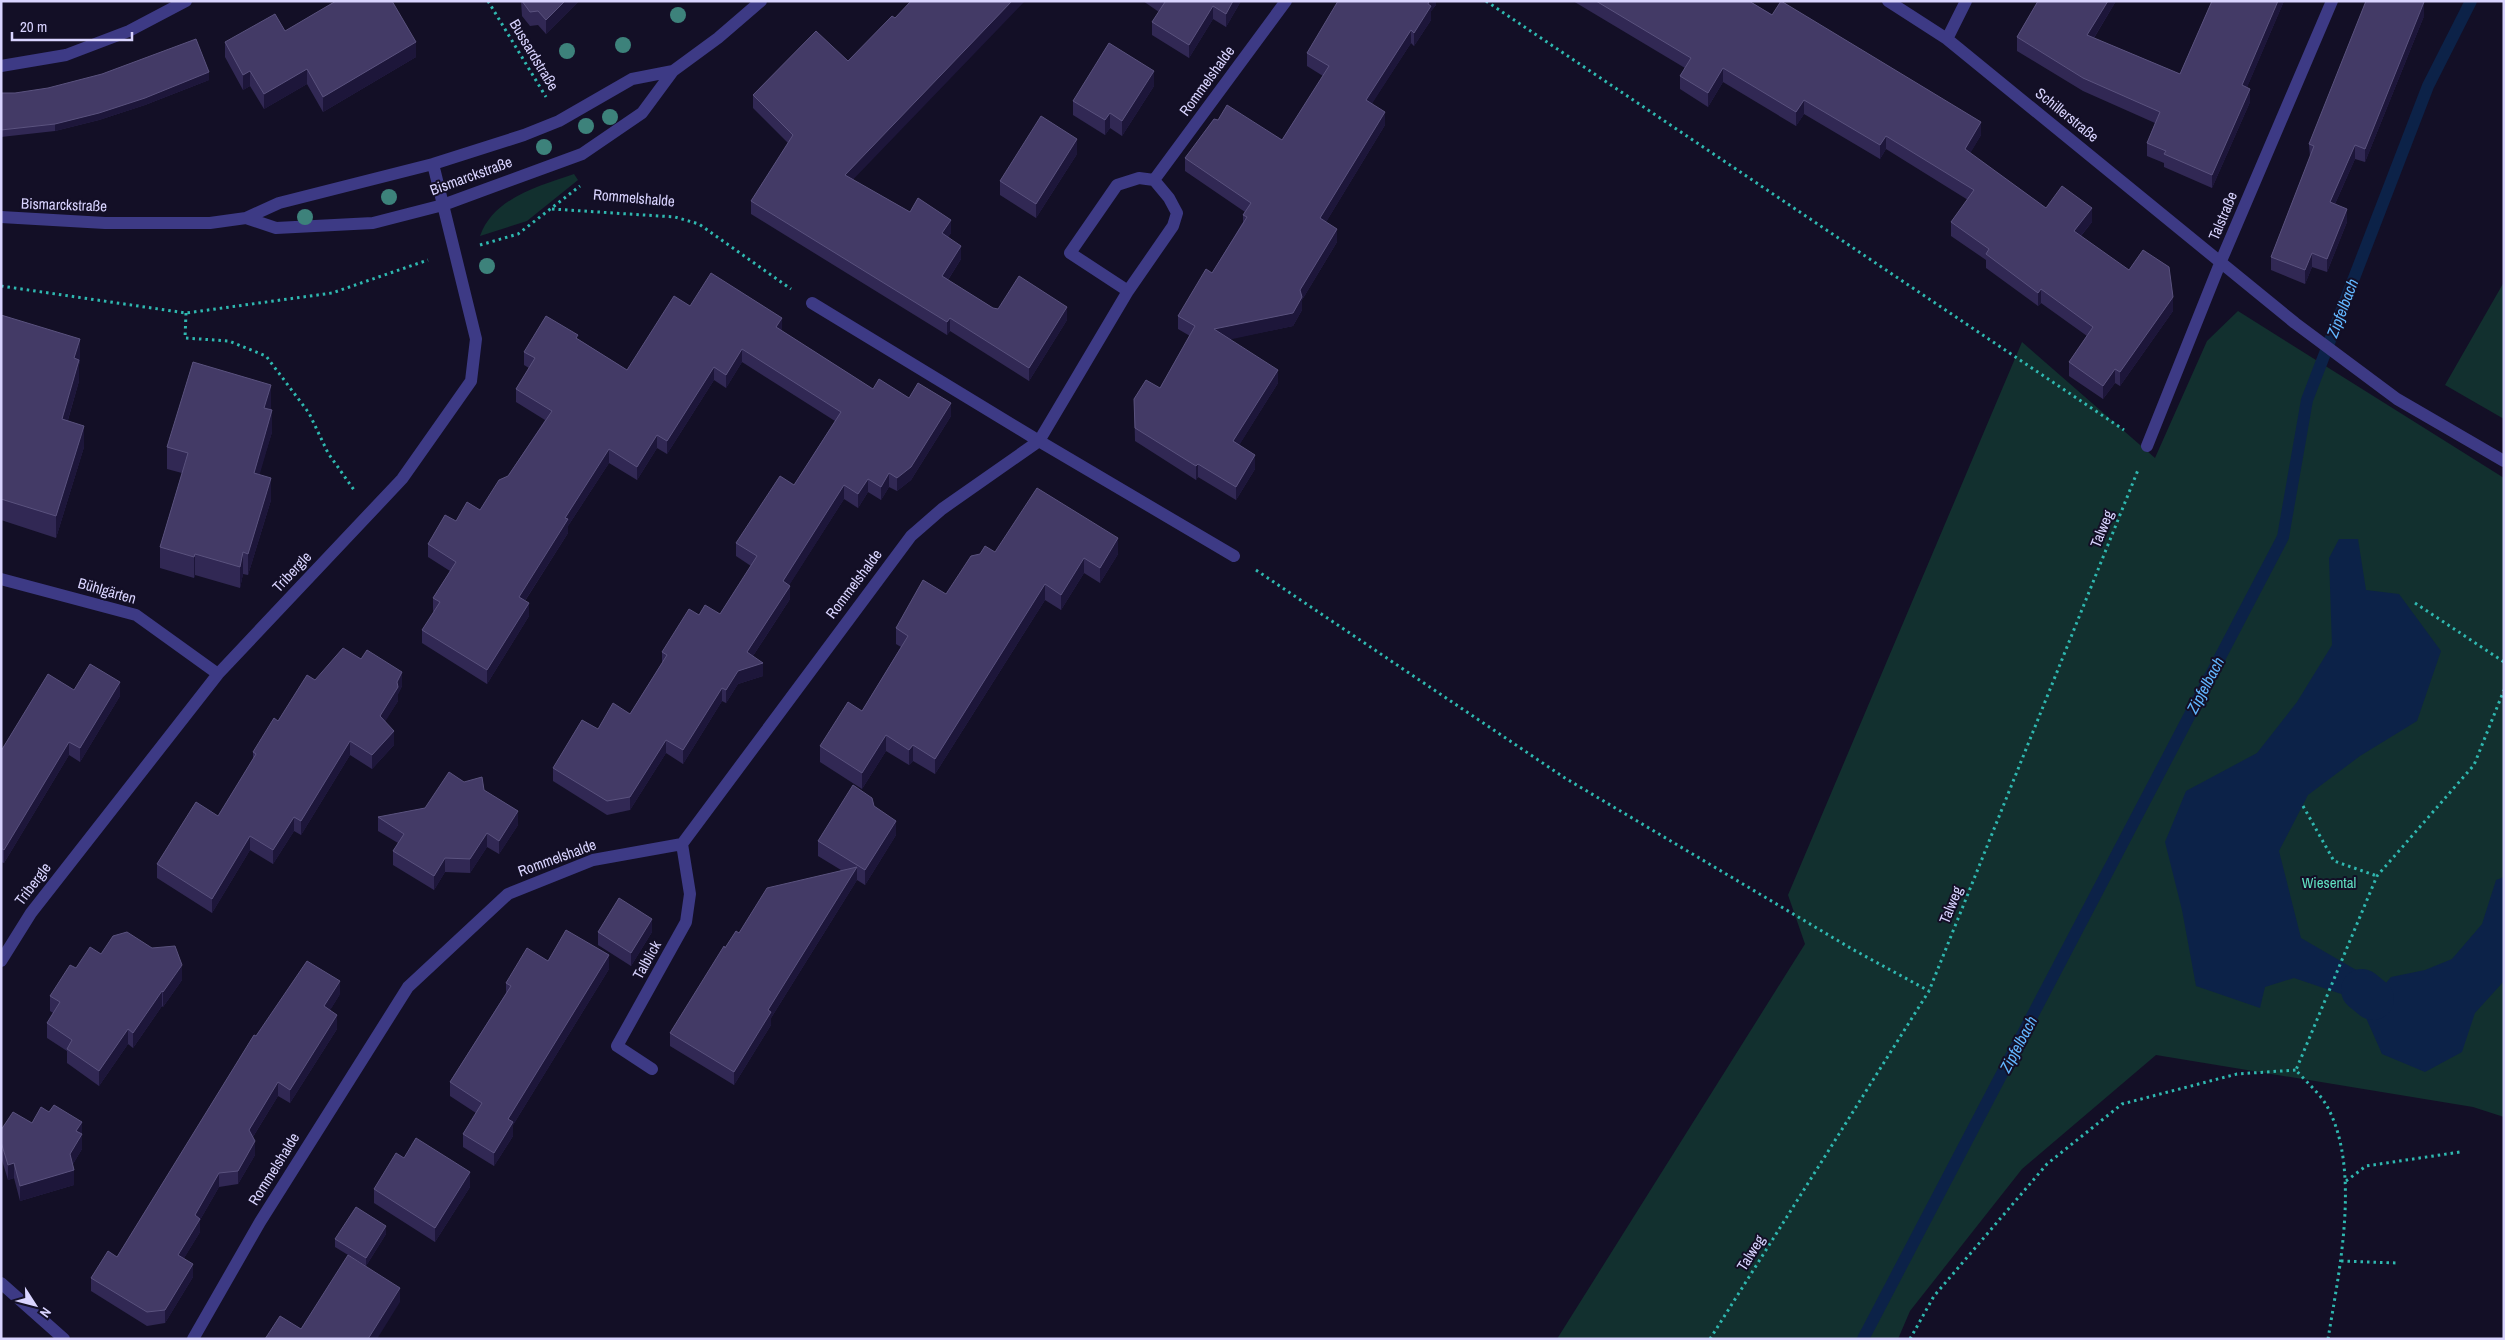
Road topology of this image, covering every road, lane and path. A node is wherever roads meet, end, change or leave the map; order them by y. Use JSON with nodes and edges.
{"nodes":[{"id":1,"x":186,"y":1,"type":"edge"},
{"id":2,"x":488,"y":1,"type":"edge"},
{"id":3,"x":760,"y":1,"type":"edge"},
{"id":4,"x":1286,"y":1,"type":"edge"},
{"id":5,"x":1486,"y":1,"type":"edge"},
{"id":6,"x":1888,"y":1,"type":"edge"},
{"id":7,"x":1966,"y":1,"type":"edge"},
{"id":8,"x":2332,"y":1,"type":"edge"},
{"id":9,"x":1947,"y":39,"type":"junction"},
{"id":10,"x":1,"y":66,"type":"edge"},
{"id":11,"x":673,"y":71,"type":"junction"},
{"id":12,"x":559,"y":121,"type":"junction"},
{"id":13,"x":433,"y":164,"type":"junction"},
{"id":14,"x":587,"y":180,"type":"dead end"},
{"id":15,"x":1154,"y":180,"type":"junction"},
{"id":16,"x":443,"y":205,"type":"junction"},
{"id":17,"x":552,"y":209,"type":"junction"},
{"id":18,"x":1,"y":217,"type":"edge"},
{"id":19,"x":246,"y":218,"type":"junction"},
{"id":20,"x":455,"y":254,"type":"junction"},
{"id":21,"x":2221,"y":261,"type":"junction"},
{"id":22,"x":1,"y":286,"type":"edge"},
{"id":23,"x":1128,"y":291,"type":"junction"},
{"id":24,"x":812,"y":304,"type":"joint"},
{"id":25,"x":186,"y":313,"type":"junction"},
{"id":26,"x":1039,"y":441,"type":"junction"},
{"id":27,"x":2147,"y":446,"type":"junction"},
{"id":28,"x":2504,"y":460,"type":"edge"},
{"id":29,"x":370,"y":512,"type":"junction"},
{"id":30,"x":1234,"y":556,"type":"joint"},
{"id":31,"x":1,"y":579,"type":"edge"},
{"id":32,"x":2415,"y":603,"type":"dead end"},
{"id":33,"x":2504,"y":662,"type":"edge"},
{"id":34,"x":218,"y":674,"type":"junction"},
{"id":35,"x":2504,"y":690,"type":"edge"},
{"id":36,"x":2303,"y":806,"type":"dead end"},
{"id":37,"x":682,"y":844,"type":"junction"},
{"id":38,"x":2377,"y":876,"type":"junction"},
{"id":39,"x":1,"y":961,"type":"edge"},
{"id":40,"x":1929,"y":991,"type":"junction"},
{"id":41,"x":652,"y":1069,"type":"dead end"},
{"id":42,"x":2296,"y":1070,"type":"junction"},
{"id":43,"x":2460,"y":1152,"type":"dead end"},
{"id":44,"x":2346,"y":1181,"type":"junction"},
{"id":45,"x":2341,"y":1261,"type":"junction"},
{"id":46,"x":2398,"y":1263,"type":"dead end"},
{"id":47,"x":1,"y":1282,"type":"edge"},
{"id":48,"x":64,"y":1339,"type":"edge"},
{"id":49,"x":193,"y":1339,"type":"edge"},
{"id":50,"x":1710,"y":1339,"type":"edge"},
{"id":51,"x":1910,"y":1339,"type":"edge"},
{"id":52,"x":2328,"y":1339,"type":"edge"}],
"edges":[{"from":1,"to":10,"type":"street"},
{"from":2,"to":12,"type":"path","name":"Bussardstraße"},
{"from":3,"to":11,"type":"street","name":"Bismarckstraße"},
{"from":4,"to":15,"type":"street","name":"Rommelshalde"},
{"from":5,"to":27,"type":"path"},
{"from":6,"to":9,"type":"street","name":"Schillerstraße"},
{"from":7,"to":9,"type":"street"},
{"from":8,"to":21,"type":"street","name":"Talstraße"},
{"from":9,"to":21,"type":"street","name":"Schillerstraße"},
{"from":11,"to":12,"type":"street","name":"Bismarckstraße"},
{"from":11,"to":16,"type":"street","name":"Bismarckstraße"},
{"from":12,"to":13,"type":"street","name":"Bismarckstraße"},
{"from":13,"to":16,"type":"street","name":"Tribergle"},
{"from":13,"to":19,"type":"street","name":"Bismarckstraße"},
{"from":14,"to":17,"type":"path"},
{"from":15,"to":23,"type":"street","name":"Rommelshalde"},
{"from":15,"to":23,"type":"street"},
{"from":16,"to":19,"type":"street","name":"Bismarckstraße"},
{"from":16,"to":20,"type":"street","name":"Tribergle"},
{"from":17,"to":20,"type":"path"},
{"from":17,"to":24,"type":"path","name":"Rommelshalde"},
{"from":18,"to":19,"type":"street","name":"Bismarckstraße"},
{"from":20,"to":25,"type":"path"},
{"from":20,"to":29,"type":"street","name":"Tribergle"},
{"from":21,"to":27,"type":"street","name":"Talstraße"},
{"from":21,"to":28,"type":"street","name":"Schillerstraße"},
{"from":22,"to":25,"type":"path"},
{"from":23,"to":26,"type":"street","name":"Rommelshalde"},
{"from":24,"to":26,"type":"street"},
{"from":25,"to":29,"type":"path"},
{"from":26,"to":30,"type":"street"},
{"from":26,"to":37,"type":"street","name":"Rommelshalde"},
{"from":27,"to":40,"type":"path","name":"Talweg"},
{"from":29,"to":34,"type":"street","name":"Tribergle"},
{"from":30,"to":40,"type":"path"},
{"from":31,"to":34,"type":"street","name":"Bühlgärten"},
{"from":32,"to":33,"type":"path"},
{"from":34,"to":39,"type":"street","name":"Tribergle"},
{"from":35,"to":38,"type":"path"},
{"from":36,"to":38,"type":"path"},
{"from":37,"to":41,"type":"street","name":"Talblick"},
{"from":37,"to":49,"type":"street","name":"Rommelshalde"},
{"from":38,"to":42,"type":"path"},
{"from":40,"to":50,"type":"path","name":"Talweg"},
{"from":42,"to":44,"type":"path"},
{"from":42,"to":51,"type":"path"},
{"from":43,"to":44,"type":"path"},
{"from":44,"to":45,"type":"path"},
{"from":45,"to":46,"type":"path"},
{"from":45,"to":52,"type":"path"},
{"from":47,"to":48,"type":"street"}]}
